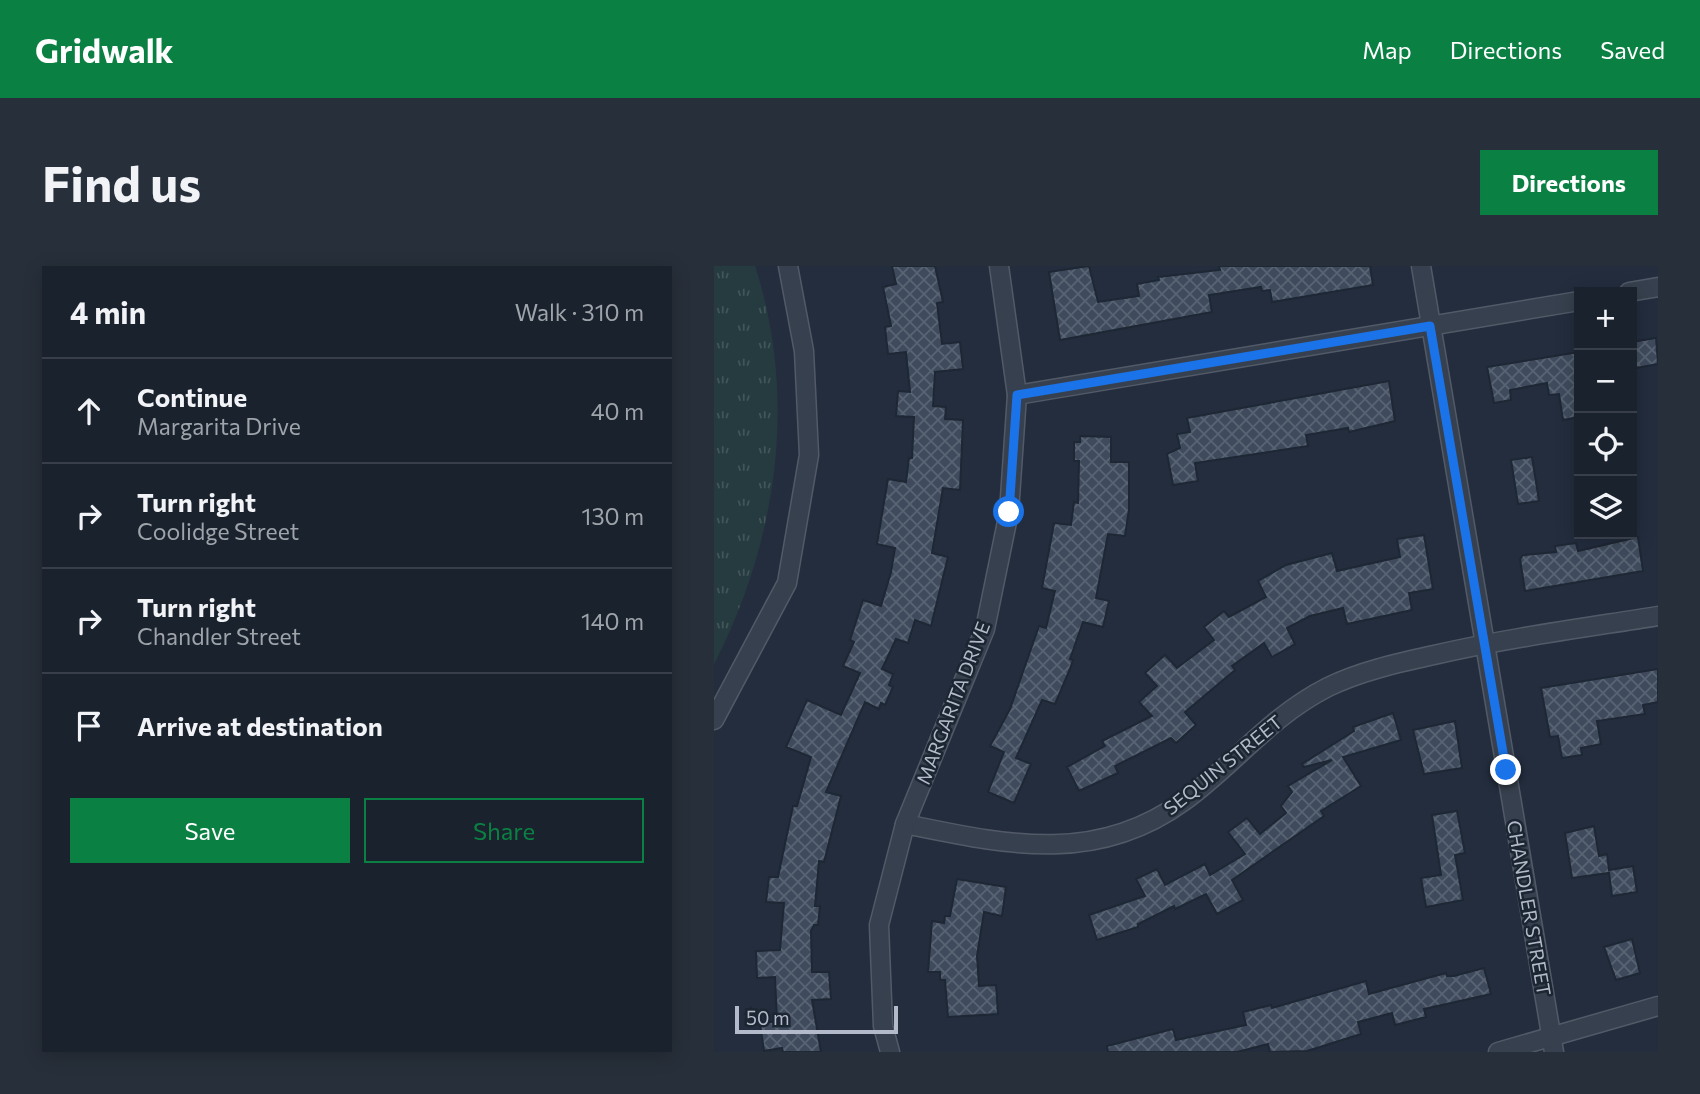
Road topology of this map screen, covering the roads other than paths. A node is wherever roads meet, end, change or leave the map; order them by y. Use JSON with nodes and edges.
{"nodes":[{"id":1,"x":788,"y":266,"type":"edge"},
{"id":2,"x":999,"y":266,"type":"edge"},
{"id":3,"x":1421,"y":266,"type":"edge"},
{"id":4,"x":1658,"y":287,"type":"edge"},
{"id":5,"x":1637,"y":291,"type":"edge"},
{"id":6,"x":1574,"y":302,"type":"edge"},
{"id":7,"x":1430,"y":326,"type":"junction"},
{"id":8,"x":1017,"y":395,"type":"junction"},
{"id":9,"x":1658,"y":616,"type":"edge"},
{"id":10,"x":1484,"y":643,"type":"junction"},
{"id":11,"x":714,"y":720,"type":"edge"},
{"id":12,"x":905,"y":824,"type":"junction"},
{"id":13,"x":1658,"y":1006,"type":"edge"},
{"id":14,"x":1553,"y":1045,"type":"edge"},
{"id":15,"x":890,"y":1052,"type":"edge"},
{"id":16,"x":1498,"y":1052,"type":"edge"}],
"edges":[{"from":1,"to":11,"type":"street"},
{"from":2,"to":8,"type":"street","name":"MARGARITA DRIVE"},
{"from":3,"to":7,"type":"street","name":"CHANDLER STREET"},
{"from":4,"to":5,"type":"street"},
{"from":6,"to":7,"type":"street"},
{"from":7,"to":8,"type":"street"},
{"from":7,"to":10,"type":"street","name":"CHANDLER STREET"},
{"from":8,"to":12,"type":"street","name":"MARGARITA DRIVE"},
{"from":9,"to":10,"type":"street","name":"SEQUIN STREET"},
{"from":10,"to":12,"type":"street","name":"SEQUIN STREET"},
{"from":10,"to":14,"type":"street","name":"CHANDLER STREET"},
{"from":12,"to":15,"type":"street","name":"MARGARITA DRIVE"},
{"from":13,"to":14,"type":"street"},
{"from":14,"to":16,"type":"street"}]}
